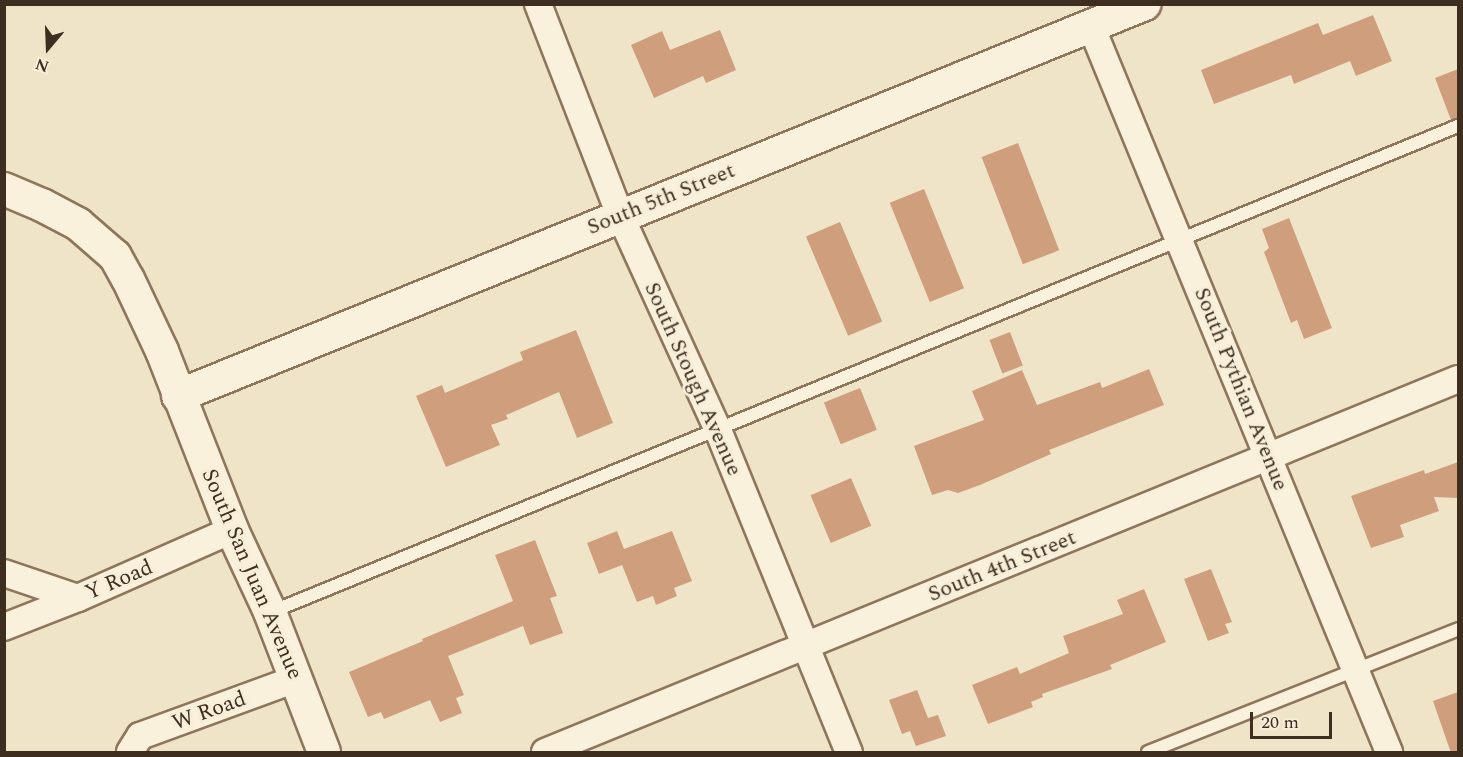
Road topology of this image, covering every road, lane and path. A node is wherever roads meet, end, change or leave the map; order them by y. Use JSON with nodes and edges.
{"nodes":[{"id":1,"x":538,"y":4,"type":"edge"},
{"id":2,"x":1145,"y":4,"type":"edge"},
{"id":3,"x":1091,"y":26,"type":"junction"},
{"id":4,"x":1458,"y":126,"type":"edge"},
{"id":5,"x":4,"y":189,"type":"edge"},
{"id":6,"x":620,"y":215,"type":"junction"},
{"id":7,"x":1180,"y":240,"type":"junction"},
{"id":8,"x":1458,"y":379,"type":"edge"},
{"id":9,"x":178,"y":396,"type":"junction"},
{"id":10,"x":718,"y":430,"type":"junction"},
{"id":11,"x":1269,"y":457,"type":"junction"},
{"id":12,"x":232,"y":531,"type":"junction"},
{"id":13,"x":4,"y":573,"type":"edge"},
{"id":14,"x":78,"y":598,"type":"junction"},
{"id":15,"x":270,"y":612,"type":"junction"},
{"id":16,"x":4,"y":627,"type":"edge"},
{"id":17,"x":1458,"y":628,"type":"edge"},
{"id":18,"x":806,"y":646,"type":"junction"},
{"id":19,"x":1355,"y":670,"type":"junction"},
{"id":20,"x":296,"y":679,"type":"junction"},
{"id":21,"x":130,"y":753,"type":"edge"},
{"id":22,"x":324,"y":753,"type":"edge"},
{"id":23,"x":545,"y":753,"type":"edge"},
{"id":24,"x":849,"y":753,"type":"edge"},
{"id":25,"x":1148,"y":753,"type":"edge"},
{"id":26,"x":1389,"y":753,"type":"edge"}],
"edges":[{"from":1,"to":6,"type":"street","name":"South Stough Avenue"},
{"from":2,"to":3,"type":"street","name":"South 5th Street"},
{"from":3,"to":6,"type":"street","name":"South 5th Street"},
{"from":3,"to":7,"type":"street","name":"South Pythian Avenue"},
{"from":4,"to":7,"type":"lane"},
{"from":5,"to":9,"type":"street","name":"South San Juan Avenue"},
{"from":6,"to":9,"type":"street","name":"South 5th Street"},
{"from":6,"to":10,"type":"street","name":"South Stough Avenue"},
{"from":7,"to":10,"type":"lane"},
{"from":7,"to":11,"type":"street","name":"South Pythian Avenue"},
{"from":8,"to":11,"type":"street","name":"South 4th Street"},
{"from":9,"to":12,"type":"street","name":"South San Juan Avenue"},
{"from":10,"to":15,"type":"lane"},
{"from":10,"to":18,"type":"street","name":"South Stough Avenue"},
{"from":11,"to":18,"type":"street","name":"South 4th Street"},
{"from":11,"to":19,"type":"street","name":"South Pythian Avenue"},
{"from":12,"to":14,"type":"street","name":"Y Road"},
{"from":12,"to":15,"type":"street","name":"South San Juan Avenue"},
{"from":13,"to":14,"type":"street"},
{"from":14,"to":16,"type":"street","name":"Y Road"},
{"from":15,"to":20,"type":"street","name":"South San Juan Avenue"},
{"from":17,"to":19,"type":"lane"},
{"from":18,"to":23,"type":"street","name":"South 4th Street"},
{"from":18,"to":24,"type":"street","name":"South Stough Avenue"},
{"from":19,"to":25,"type":"lane"},
{"from":19,"to":26,"type":"street","name":"South Pythian Avenue"},
{"from":20,"to":21,"type":"street","name":"W Road"},
{"from":20,"to":22,"type":"street","name":"South San Juan Avenue"}]}
